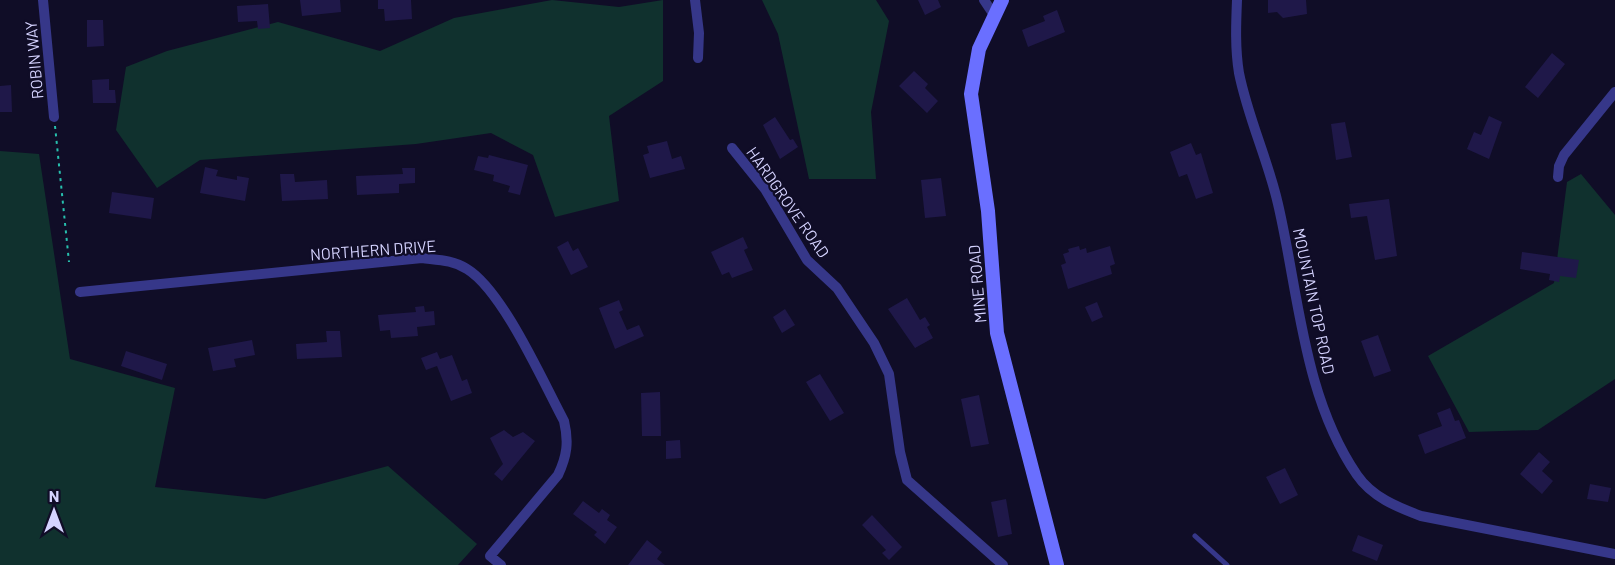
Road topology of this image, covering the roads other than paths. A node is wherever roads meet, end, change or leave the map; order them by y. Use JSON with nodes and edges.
{"nodes":[{"id":1,"x":44,"y":0,"type":"edge"},
{"id":2,"x":695,"y":0,"type":"edge"},
{"id":3,"x":984,"y":0,"type":"edge"},
{"id":4,"x":1002,"y":0,"type":"edge"},
{"id":5,"x":1237,"y":0,"type":"edge"},
{"id":6,"x":994,"y":15,"type":"junction"},
{"id":7,"x":698,"y":58,"type":"dead end"},
{"id":8,"x":1615,"y":92,"type":"edge"},
{"id":9,"x":54,"y":117,"type":"road end"},
{"id":10,"x":732,"y":148,"type":"dead end"},
{"id":11,"x":1558,"y":177,"type":"dead end"},
{"id":12,"x":80,"y":292,"type":"dead end"},
{"id":13,"x":1195,"y":536,"type":"dead end"},
{"id":14,"x":1615,"y":554,"type":"edge"},
{"id":15,"x":501,"y":565,"type":"edge"},
{"id":16,"x":1003,"y":565,"type":"edge"},
{"id":17,"x":1057,"y":565,"type":"edge"},
{"id":18,"x":1227,"y":565,"type":"edge"}],
"edges":[{"from":1,"to":9,"type":"street","name":"ROBIN WAY"},
{"from":2,"to":7,"type":"street"},
{"from":3,"to":6,"type":"street"},
{"from":4,"to":6,"type":"street","name":"MINE ROAD"},
{"from":5,"to":14,"type":"street","name":"MOUNTAIN TOP ROAD"},
{"from":6,"to":17,"type":"street","name":"MINE ROAD"},
{"from":8,"to":11,"type":"street"},
{"from":10,"to":16,"type":"street","name":"HARDGROVE ROAD"},
{"from":12,"to":15,"type":"street","name":"NORTHERN DRIVE"},
{"from":13,"to":18,"type":"lane"}]}
